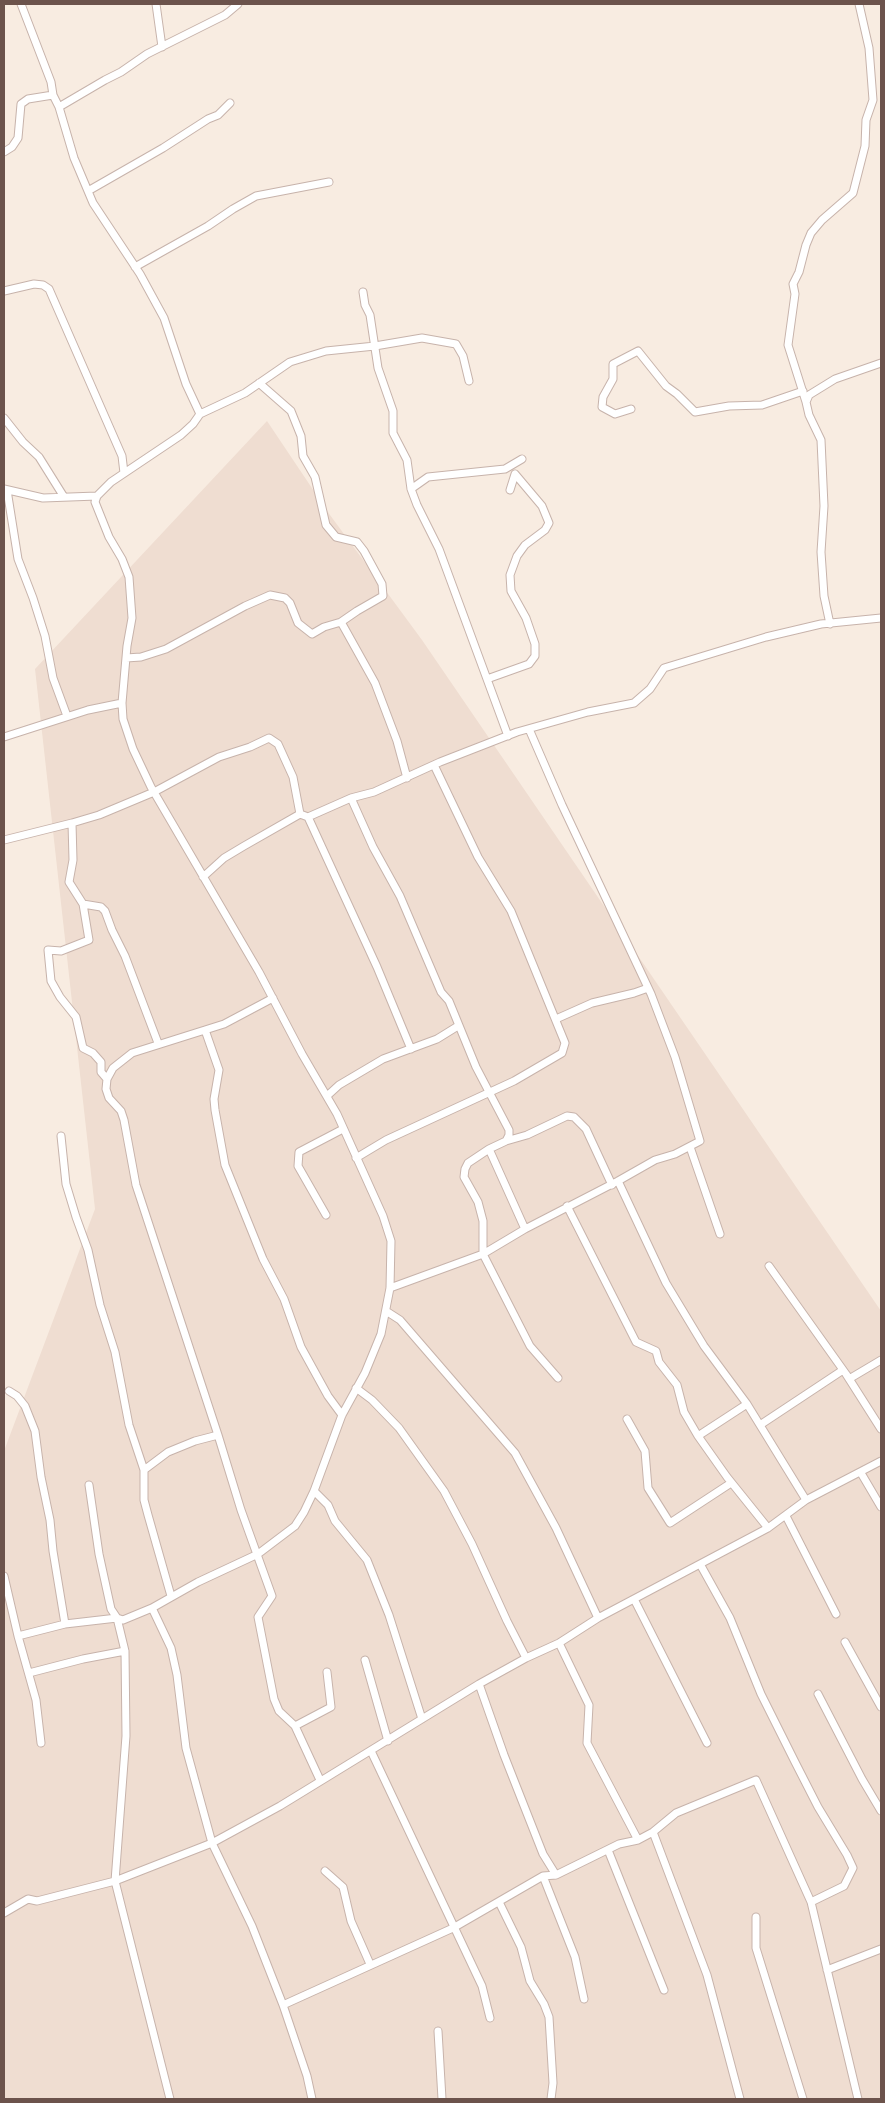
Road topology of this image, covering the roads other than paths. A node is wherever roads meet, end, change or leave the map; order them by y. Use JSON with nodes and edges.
{"nodes":[{"id":1,"x":21,"y":4,"type":"edge"},
{"id":2,"x":156,"y":4,"type":"edge"},
{"id":3,"x":238,"y":4,"type":"edge"},
{"id":4,"x":859,"y":4,"type":"edge"},
{"id":5,"x":162,"y":47,"type":"junction"},
{"id":6,"x":53,"y":95,"type":"junction"},
{"id":7,"x":230,"y":103,"type":"dead end"},
{"id":8,"x":59,"y":107,"type":"junction"},
{"id":9,"x":4,"y":152,"type":"edge"},
{"id":10,"x":329,"y":182,"type":"dead end"},
{"id":11,"x":88,"y":191,"type":"junction"},
{"id":12,"x":135,"y":267,"type":"junction"},
{"id":13,"x":4,"y":291,"type":"edge"},
{"id":14,"x":364,"y":292,"type":"dead end"},
{"id":15,"x":375,"y":346,"type":"junction"},
{"id":16,"x":881,"y":363,"type":"edge"},
{"id":17,"x":469,"y":381,"type":"dead end"},
{"id":18,"x":259,"y":383,"type":"junction"},
{"id":19,"x":803,"y":391,"type":"junction"},
{"id":20,"x":806,"y":402,"type":"junction"},
{"id":21,"x":631,"y":409,"type":"dead end"},
{"id":22,"x":200,"y":414,"type":"junction"},
{"id":23,"x":4,"y":418,"type":"edge"},
{"id":24,"x":522,"y":459,"type":"dead end"},
{"id":25,"x":124,"y":473,"type":"junction"},
{"id":26,"x":6,"y":489,"type":"edge"},
{"id":27,"x":411,"y":489,"type":"junction"},
{"id":28,"x":510,"y":490,"type":"dead end"},
{"id":29,"x":97,"y":496,"type":"junction"},
{"id":30,"x":64,"y":497,"type":"junction"},
{"id":31,"x":881,"y":618,"type":"edge"},
{"id":32,"x":340,"y":622,"type":"junction"},
{"id":33,"x":830,"y":624,"type":"junction"},
{"id":34,"x":126,"y":658,"type":"junction"},
{"id":35,"x":488,"y":679,"type":"junction"},
{"id":36,"x":122,"y":703,"type":"junction"},
{"id":37,"x":67,"y":716,"type":"junction"},
{"id":38,"x":529,"y":729,"type":"junction"},
{"id":39,"x":508,"y":736,"type":"junction"},
{"id":40,"x":4,"y":737,"type":"edge"},
{"id":41,"x":434,"y":765,"type":"junction"},
{"id":42,"x":407,"y":778,"type":"junction"},
{"id":43,"x":154,"y":792,"type":"junction"},
{"id":44,"x":351,"y":798,"type":"junction"},
{"id":45,"x":300,"y":814,"type":"junction"},
{"id":46,"x":308,"y":817,"type":"junction"},
{"id":47,"x":72,"y":823,"type":"junction"},
{"id":48,"x":4,"y":840,"type":"edge"},
{"id":49,"x":203,"y":877,"type":"junction"},
{"id":50,"x":83,"y":904,"type":"junction"},
{"id":51,"x":648,"y":988,"type":"junction"},
{"id":52,"x":273,"y":998,"type":"junction"},
{"id":53,"x":556,"y":1018,"type":"junction"},
{"id":54,"x":458,"y":1026,"type":"junction"},
{"id":55,"x":204,"y":1030,"type":"junction"},
{"id":56,"x":158,"y":1043,"type":"junction"},
{"id":57,"x":411,"y":1049,"type":"junction"},
{"id":58,"x":107,"y":1079,"type":"junction"},
{"id":59,"x":490,"y":1094,"type":"junction"},
{"id":60,"x":327,"y":1096,"type":"junction"},
{"id":61,"x":343,"y":1129,"type":"junction"},
{"id":62,"x":61,"y":1136,"type":"dead end"},
{"id":63,"x":506,"y":1140,"type":"junction"},
{"id":64,"x":690,"y":1147,"type":"junction"},
{"id":65,"x":489,"y":1149,"type":"junction"},
{"id":66,"x":356,"y":1158,"type":"junction"},
{"id":67,"x":615,"y":1183,"type":"junction"},
{"id":68,"x":567,"y":1206,"type":"junction"},
{"id":69,"x":326,"y":1215,"type":"dead end"},
{"id":70,"x":525,"y":1229,"type":"junction"},
{"id":71,"x":720,"y":1234,"type":"dead end"},
{"id":72,"x":483,"y":1254,"type":"junction"},
{"id":73,"x":769,"y":1266,"type":"dead end"},
{"id":74,"x":390,"y":1288,"type":"junction"},
{"id":75,"x":386,"y":1311,"type":"junction"},
{"id":76,"x":881,"y":1360,"type":"edge"},
{"id":77,"x":843,"y":1370,"type":"junction"},
{"id":78,"x":558,"y":1378,"type":"dead end"},
{"id":79,"x":849,"y":1379,"type":"junction"},
{"id":80,"x":356,"y":1388,"type":"junction"},
{"id":81,"x":9,"y":1391,"type":"dead end"},
{"id":82,"x":747,"y":1404,"type":"junction"},
{"id":83,"x":342,"y":1415,"type":"junction"},
{"id":84,"x":627,"y":1419,"type":"dead end"},
{"id":85,"x":760,"y":1425,"type":"junction"},
{"id":86,"x":881,"y":1430,"type":"edge"},
{"id":87,"x":218,"y":1434,"type":"junction"},
{"id":88,"x":698,"y":1436,"type":"junction"},
{"id":89,"x":881,"y":1461,"type":"edge"},
{"id":90,"x":144,"y":1470,"type":"junction"},
{"id":91,"x":861,"y":1473,"type":"junction"},
{"id":92,"x":731,"y":1483,"type":"junction"},
{"id":93,"x":89,"y":1485,"type":"dead end"},
{"id":94,"x":314,"y":1491,"type":"junction"},
{"id":95,"x":806,"y":1500,"type":"junction"},
{"id":96,"x":881,"y":1507,"type":"edge"},
{"id":97,"x":786,"y":1516,"type":"junction"},
{"id":98,"x":768,"y":1528,"type":"junction"},
{"id":99,"x":258,"y":1554,"type":"junction"},
{"id":100,"x":700,"y":1564,"type":"junction"},
{"id":101,"x":4,"y":1576,"type":"edge"},
{"id":102,"x":6,"y":1593,"type":"edge"},
{"id":103,"x":172,"y":1596,"type":"junction"},
{"id":104,"x":634,"y":1599,"type":"junction"},
{"id":105,"x":152,"y":1608,"type":"junction"},
{"id":106,"x":836,"y":1614,"type":"dead end"},
{"id":107,"x":117,"y":1618,"type":"junction"},
{"id":108,"x":598,"y":1618,"type":"junction"},
{"id":109,"x":65,"y":1624,"type":"junction"},
{"id":110,"x":18,"y":1636,"type":"junction"},
{"id":111,"x":845,"y":1642,"type":"dead end"},
{"id":112,"x":559,"y":1643,"type":"junction"},
{"id":113,"x":125,"y":1651,"type":"junction"},
{"id":114,"x":526,"y":1658,"type":"junction"},
{"id":115,"x":365,"y":1660,"type":"dead end"},
{"id":116,"x":328,"y":1672,"type":"dead end"},
{"id":117,"x":30,"y":1673,"type":"junction"},
{"id":118,"x":479,"y":1684,"type":"junction"},
{"id":119,"x":818,"y":1694,"type":"dead end"},
{"id":120,"x":881,"y":1707,"type":"edge"},
{"id":121,"x":422,"y":1720,"type":"junction"},
{"id":122,"x":295,"y":1726,"type":"junction"},
{"id":123,"x":388,"y":1741,"type":"junction"},
{"id":124,"x":41,"y":1743,"type":"dead end"},
{"id":125,"x":706,"y":1743,"type":"dead end"},
{"id":126,"x":370,"y":1751,"type":"junction"},
{"id":127,"x":320,"y":1780,"type":"junction"},
{"id":128,"x":881,"y":1811,"type":"edge"},
{"id":129,"x":653,"y":1832,"type":"junction"},
{"id":130,"x":638,"y":1840,"type":"junction"},
{"id":131,"x":212,"y":1843,"type":"junction"},
{"id":132,"x":608,"y":1850,"type":"junction"},
{"id":133,"x":325,"y":1871,"type":"dead end"},
{"id":134,"x":556,"y":1875,"type":"junction"},
{"id":135,"x":543,"y":1876,"type":"junction"},
{"id":136,"x":115,"y":1881,"type":"junction"},
{"id":137,"x":499,"y":1902,"type":"junction"},
{"id":138,"x":811,"y":1902,"type":"junction"},
{"id":139,"x":4,"y":1913,"type":"edge"},
{"id":140,"x":756,"y":1917,"type":"dead end"},
{"id":141,"x":453,"y":1928,"type":"junction"},
{"id":142,"x":881,"y":1949,"type":"edge"},
{"id":143,"x":370,"y":1964,"type":"junction"},
{"id":144,"x":828,"y":1970,"type":"junction"},
{"id":145,"x":664,"y":1990,"type":"dead end"},
{"id":146,"x":584,"y":1999,"type":"dead end"},
{"id":147,"x":283,"y":2005,"type":"junction"},
{"id":148,"x":490,"y":2018,"type":"dead end"},
{"id":149,"x":438,"y":2031,"type":"dead end"},
{"id":150,"x":170,"y":2099,"type":"edge"},
{"id":151,"x":312,"y":2099,"type":"edge"},
{"id":152,"x":442,"y":2099,"type":"edge"},
{"id":153,"x":551,"y":2099,"type":"edge"},
{"id":154,"x":740,"y":2099,"type":"edge"},
{"id":155,"x":803,"y":2099,"type":"edge"},
{"id":156,"x":858,"y":2099,"type":"edge"}],
"edges":[{"from":1,"to":6,"type":"street"},
{"from":2,"to":5,"type":"street"},
{"from":3,"to":5,"type":"street"},
{"from":4,"to":19,"type":"street"},
{"from":5,"to":8,"type":"street"},
{"from":6,"to":8,"type":"street"},
{"from":6,"to":9,"type":"street"},
{"from":7,"to":11,"type":"street"},
{"from":8,"to":11,"type":"street"},
{"from":10,"to":12,"type":"street"},
{"from":11,"to":12,"type":"street"},
{"from":12,"to":22,"type":"street"},
{"from":13,"to":25,"type":"street"},
{"from":14,"to":15,"type":"street"},
{"from":15,"to":17,"type":"street"},
{"from":15,"to":18,"type":"street"},
{"from":15,"to":27,"type":"street"},
{"from":16,"to":20,"type":"street"},
{"from":18,"to":22,"type":"street"},
{"from":18,"to":32,"type":"street"},
{"from":19,"to":20,"type":"street"},
{"from":19,"to":21,"type":"street"},
{"from":20,"to":33,"type":"street"},
{"from":22,"to":25,"type":"street"},
{"from":23,"to":30,"type":"street"},
{"from":24,"to":27,"type":"street"},
{"from":25,"to":29,"type":"street"},
{"from":26,"to":30,"type":"street"},
{"from":26,"to":37,"type":"street"},
{"from":27,"to":35,"type":"street"},
{"from":28,"to":35,"type":"street"},
{"from":29,"to":30,"type":"street"},
{"from":29,"to":34,"type":"street"},
{"from":31,"to":33,"type":"street"},
{"from":32,"to":34,"type":"street"},
{"from":32,"to":42,"type":"street"},
{"from":33,"to":38,"type":"street"},
{"from":34,"to":36,"type":"street"},
{"from":35,"to":39,"type":"street"},
{"from":36,"to":37,"type":"street"},
{"from":36,"to":43,"type":"street"},
{"from":37,"to":40,"type":"street"},
{"from":38,"to":39,"type":"street"},
{"from":38,"to":51,"type":"street"},
{"from":39,"to":41,"type":"street"},
{"from":41,"to":42,"type":"street"},
{"from":41,"to":53,"type":"street"},
{"from":42,"to":44,"type":"street"},
{"from":43,"to":45,"type":"street"},
{"from":43,"to":47,"type":"street"},
{"from":43,"to":49,"type":"street"},
{"from":44,"to":46,"type":"street"},
{"from":44,"to":54,"type":"street"},
{"from":45,"to":46,"type":"street"},
{"from":45,"to":49,"type":"street"},
{"from":46,"to":57,"type":"street"},
{"from":47,"to":48,"type":"street"},
{"from":47,"to":50,"type":"street"},
{"from":49,"to":52,"type":"street"},
{"from":50,"to":56,"type":"street"},
{"from":50,"to":58,"type":"street"},
{"from":51,"to":53,"type":"street"},
{"from":51,"to":64,"type":"street"},
{"from":52,"to":55,"type":"street"},
{"from":52,"to":60,"type":"street"},
{"from":53,"to":59,"type":"street"},
{"from":54,"to":57,"type":"street"},
{"from":54,"to":59,"type":"street"},
{"from":55,"to":56,"type":"street"},
{"from":55,"to":83,"type":"street"},
{"from":56,"to":58,"type":"street"},
{"from":57,"to":60,"type":"street"},
{"from":58,"to":87,"type":"street"},
{"from":59,"to":63,"type":"street"},
{"from":59,"to":66,"type":"street"},
{"from":60,"to":61,"type":"street"},
{"from":61,"to":66,"type":"street"},
{"from":61,"to":69,"type":"street"},
{"from":62,"to":90,"type":"street"},
{"from":63,"to":65,"type":"street"},
{"from":63,"to":67,"type":"street"},
{"from":64,"to":67,"type":"street"},
{"from":64,"to":71,"type":"street"},
{"from":65,"to":70,"type":"street"},
{"from":65,"to":72,"type":"street"},
{"from":66,"to":74,"type":"street"},
{"from":67,"to":68,"type":"street"},
{"from":67,"to":82,"type":"street"},
{"from":68,"to":70,"type":"street"},
{"from":68,"to":88,"type":"street"},
{"from":70,"to":72,"type":"street"},
{"from":72,"to":74,"type":"street"},
{"from":72,"to":78,"type":"street"},
{"from":73,"to":77,"type":"street"},
{"from":74,"to":75,"type":"street"},
{"from":75,"to":80,"type":"street"},
{"from":75,"to":108,"type":"street"},
{"from":76,"to":79,"type":"street"},
{"from":77,"to":79,"type":"street"},
{"from":77,"to":85,"type":"street"},
{"from":79,"to":86,"type":"street"},
{"from":80,"to":83,"type":"street"},
{"from":80,"to":114,"type":"street"},
{"from":81,"to":109,"type":"street"},
{"from":82,"to":85,"type":"street"},
{"from":82,"to":88,"type":"street"},
{"from":83,"to":94,"type":"street"},
{"from":84,"to":92,"type":"street"},
{"from":85,"to":95,"type":"street"},
{"from":87,"to":90,"type":"street"},
{"from":87,"to":99,"type":"street"},
{"from":88,"to":92,"type":"street"},
{"from":89,"to":91,"type":"street"},
{"from":90,"to":103,"type":"street"},
{"from":91,"to":95,"type":"street"},
{"from":91,"to":96,"type":"street"},
{"from":92,"to":98,"type":"street"},
{"from":93,"to":107,"type":"street"},
{"from":94,"to":99,"type":"street"},
{"from":94,"to":121,"type":"street"},
{"from":95,"to":97,"type":"street"},
{"from":97,"to":98,"type":"street"},
{"from":97,"to":106,"type":"street"},
{"from":98,"to":100,"type":"street"},
{"from":99,"to":103,"type":"street"},
{"from":99,"to":122,"type":"street"},
{"from":100,"to":104,"type":"street"},
{"from":100,"to":138,"type":"street"},
{"from":101,"to":102,"type":"street"},
{"from":102,"to":110,"type":"street"},
{"from":103,"to":105,"type":"street"},
{"from":104,"to":108,"type":"street"},
{"from":104,"to":125,"type":"street"},
{"from":105,"to":107,"type":"street"},
{"from":105,"to":131,"type":"street"},
{"from":107,"to":109,"type":"street"},
{"from":107,"to":113,"type":"street"},
{"from":108,"to":112,"type":"street"},
{"from":109,"to":110,"type":"street"},
{"from":110,"to":117,"type":"street"},
{"from":111,"to":120,"type":"street"},
{"from":112,"to":114,"type":"street"},
{"from":112,"to":130,"type":"street"},
{"from":113,"to":117,"type":"street"},
{"from":113,"to":136,"type":"street"},
{"from":114,"to":118,"type":"street"},
{"from":115,"to":123,"type":"street"},
{"from":116,"to":122,"type":"street"},
{"from":117,"to":124,"type":"street"},
{"from":118,"to":121,"type":"street"},
{"from":118,"to":134,"type":"street"},
{"from":119,"to":128,"type":"street"},
{"from":121,"to":123,"type":"street"},
{"from":122,"to":127,"type":"street"},
{"from":123,"to":126,"type":"street"},
{"from":126,"to":127,"type":"street"},
{"from":126,"to":141,"type":"street"},
{"from":127,"to":131,"type":"street"},
{"from":129,"to":130,"type":"street"},
{"from":129,"to":138,"type":"street"},
{"from":129,"to":154,"type":"street"},
{"from":130,"to":132,"type":"street"},
{"from":131,"to":136,"type":"street"},
{"from":131,"to":147,"type":"street"},
{"from":132,"to":134,"type":"street"},
{"from":132,"to":145,"type":"street"},
{"from":133,"to":143,"type":"street"},
{"from":134,"to":135,"type":"street"},
{"from":135,"to":137,"type":"street"},
{"from":135,"to":146,"type":"street"},
{"from":136,"to":139,"type":"street"},
{"from":136,"to":150,"type":"street"},
{"from":137,"to":141,"type":"street"},
{"from":137,"to":153,"type":"street"},
{"from":138,"to":144,"type":"street"},
{"from":140,"to":155,"type":"street"},
{"from":141,"to":143,"type":"street"},
{"from":141,"to":148,"type":"street"},
{"from":142,"to":144,"type":"street"},
{"from":143,"to":147,"type":"street"},
{"from":144,"to":156,"type":"street"},
{"from":147,"to":151,"type":"street"},
{"from":149,"to":152,"type":"street"}]}
